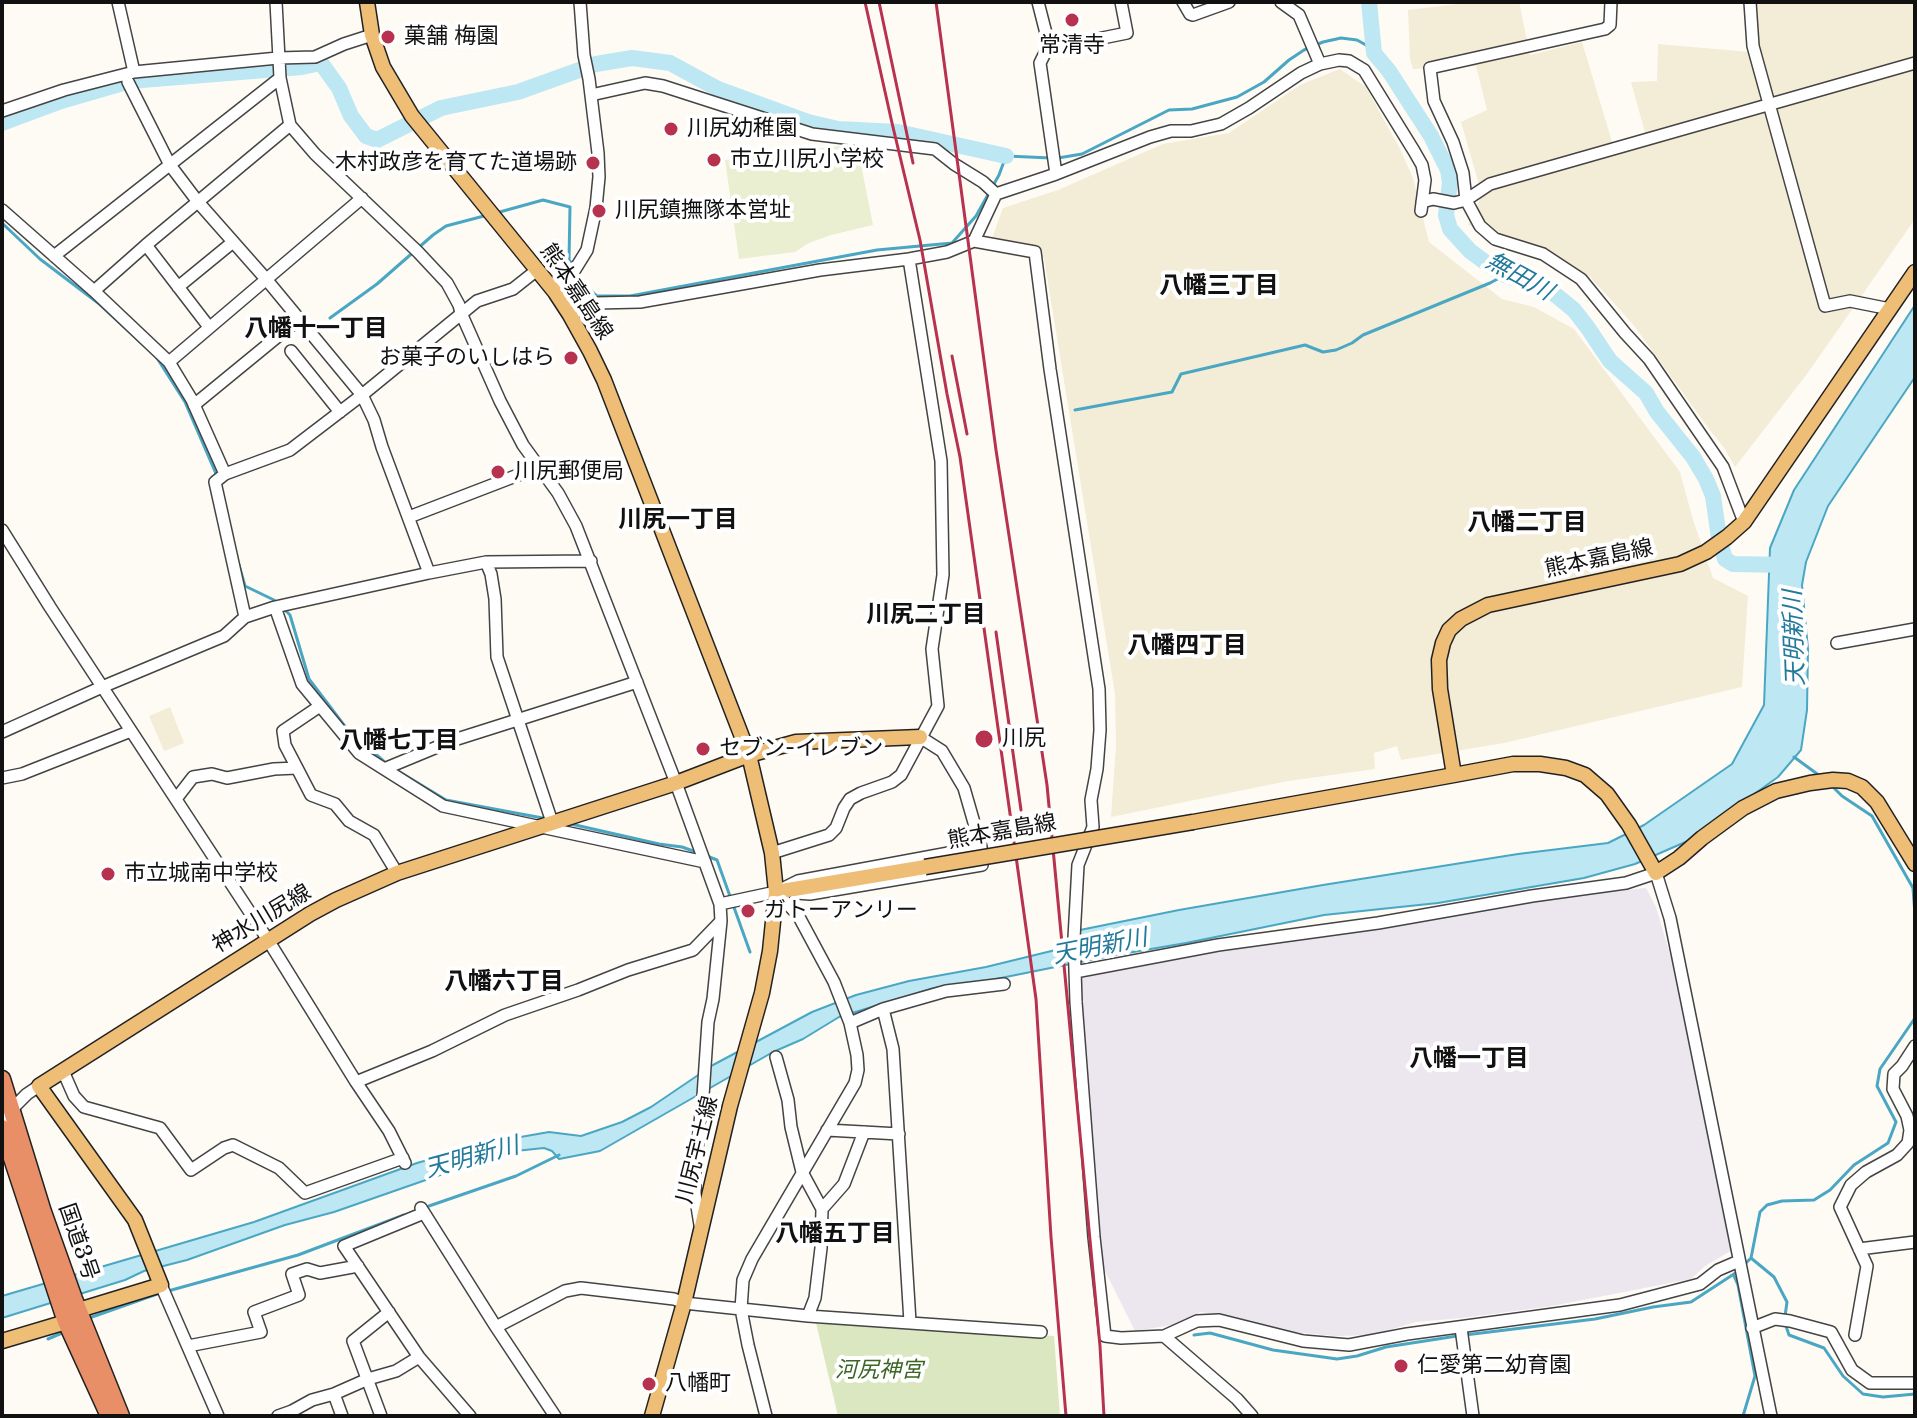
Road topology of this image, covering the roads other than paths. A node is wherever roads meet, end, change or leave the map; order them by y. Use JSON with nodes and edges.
{"nodes":[{"id":1,"x":118,"y":2,"type":"edge"},
{"id":2,"x":276,"y":2,"type":"edge"},
{"id":3,"x":367,"y":2,"type":"edge"},
{"id":4,"x":580,"y":2,"type":"edge"},
{"id":5,"x":1038,"y":2,"type":"edge"},
{"id":6,"x":1121,"y":2,"type":"edge"},
{"id":7,"x":1183,"y":2,"type":"edge"},
{"id":8,"x":1229,"y":2,"type":"edge"},
{"id":9,"x":1281,"y":2,"type":"edge"},
{"id":10,"x":1611,"y":2,"type":"edge"},
{"id":11,"x":1750,"y":2,"type":"edge"},
{"id":12,"x":372,"y":35,"type":"junction"},
{"id":13,"x":1049,"y":45,"type":"junction"},
{"id":14,"x":279,"y":61,"type":"junction"},
{"id":15,"x":1915,"y":63,"type":"edge"},
{"id":16,"x":1320,"y":64,"type":"junction"},
{"id":17,"x":131,"y":77,"type":"junction"},
{"id":18,"x":280,"y":78,"type":"junction"},
{"id":19,"x":591,"y":95,"type":"junction"},
{"id":20,"x":1769,"y":104,"type":"junction"},
{"id":21,"x":2,"y":111,"type":"edge"},
{"id":22,"x":290,"y":125,"type":"junction"},
{"id":23,"x":170,"y":165,"type":"junction"},
{"id":24,"x":1056,"y":171,"type":"junction"},
{"id":25,"x":996,"y":194,"type":"junction"},
{"id":26,"x":362,"y":198,"type":"junction"},
{"id":27,"x":1462,"y":201,"type":"junction"},
{"id":28,"x":198,"y":202,"type":"junction"},
{"id":29,"x":2,"y":210,"type":"edge"},
{"id":30,"x":974,"y":241,"type":"junction"},
{"id":31,"x":233,"y":242,"type":"junction"},
{"id":32,"x":146,"y":245,"type":"junction"},
{"id":33,"x":54,"y":256,"type":"junction"},
{"id":34,"x":909,"y":259,"type":"junction"},
{"id":35,"x":537,"y":270,"type":"junction"},
{"id":36,"x":1915,"y":272,"type":"edge"},
{"id":37,"x":266,"y":279,"type":"junction"},
{"id":38,"x":178,"y":287,"type":"junction"},
{"id":39,"x":94,"y":291,"type":"junction"},
{"id":40,"x":555,"y":292,"type":"junction"},
{"id":41,"x":1890,"y":309,"type":"junction"},
{"id":42,"x":461,"y":313,"type":"junction"},
{"id":43,"x":570,"y":315,"type":"junction"},
{"id":44,"x":299,"y":319,"type":"junction"},
{"id":45,"x":209,"y":327,"type":"junction"},
{"id":46,"x":291,"y":351,"type":"dead end"},
{"id":47,"x":169,"y":362,"type":"junction"},
{"id":48,"x":362,"y":395,"type":"junction"},
{"id":49,"x":194,"y":405,"type":"junction"},
{"id":50,"x":340,"y":412,"type":"junction"},
{"id":51,"x":539,"y":467,"type":"junction"},
{"id":52,"x":225,"y":474,"type":"junction"},
{"id":53,"x":409,"y":517,"type":"junction"},
{"id":54,"x":1744,"y":522,"type":"junction"},
{"id":55,"x":2,"y":530,"type":"edge"},
{"id":56,"x":591,"y":561,"type":"junction"},
{"id":57,"x":486,"y":562,"type":"junction"},
{"id":58,"x":429,"y":573,"type":"junction"},
{"id":59,"x":275,"y":607,"type":"junction"},
{"id":60,"x":245,"y":617,"type":"junction"},
{"id":61,"x":1915,"y":629,"type":"edge"},
{"id":62,"x":1837,"y":643,"type":"dead end"},
{"id":63,"x":637,"y":682,"type":"junction"},
{"id":64,"x":102,"y":687,"type":"junction"},
{"id":65,"x":320,"y":706,"type":"junction"},
{"id":66,"x":518,"y":719,"type":"junction"},
{"id":67,"x":131,"y":731,"type":"junction"},
{"id":68,"x":2,"y":732,"type":"edge"},
{"id":69,"x":920,"y":737,"type":"junction"},
{"id":70,"x":749,"y":755,"type":"junction"},
{"id":71,"x":297,"y":768,"type":"junction"},
{"id":72,"x":384,"y":769,"type":"junction"},
{"id":73,"x":1454,"y":775,"type":"junction"},
{"id":74,"x":2,"y":778,"type":"edge"},
{"id":75,"x":676,"y":783,"type":"junction"},
{"id":76,"x":176,"y":799,"type":"junction"},
{"id":77,"x":545,"y":824,"type":"junction"},
{"id":78,"x":981,"y":847,"type":"junction"},
{"id":79,"x":772,"y":853,"type":"junction"},
{"id":80,"x":705,"y":862,"type":"junction"},
{"id":81,"x":1915,"y":864,"type":"edge"},
{"id":82,"x":1653,"y":868,"type":"junction"},
{"id":83,"x":397,"y":873,"type":"junction"},
{"id":84,"x":776,"y":892,"type":"junction"},
{"id":85,"x":720,"y":904,"type":"junction"},
{"id":86,"x":721,"y":921,"type":"junction"},
{"id":87,"x":268,"y":940,"type":"junction"},
{"id":88,"x":1075,"y":971,"type":"junction"},
{"id":89,"x":1004,"y":984,"type":"dead end"},
{"id":90,"x":883,"y":1009,"type":"junction"},
{"id":91,"x":850,"y":1023,"type":"junction"},
{"id":92,"x":1915,"y":1046,"type":"edge"},
{"id":93,"x":776,"y":1057,"type":"dead end"},
{"id":94,"x":63,"y":1071,"type":"junction"},
{"id":95,"x":2,"y":1079,"type":"edge"},
{"id":96,"x":356,"y":1082,"type":"junction"},
{"id":97,"x":39,"y":1086,"type":"junction"},
{"id":98,"x":6,"y":1114,"type":"edge"},
{"id":99,"x":2,"y":1128,"type":"edge"},
{"id":100,"x":827,"y":1130,"type":"junction"},
{"id":101,"x":864,"y":1132,"type":"junction"},
{"id":102,"x":899,"y":1134,"type":"junction"},
{"id":103,"x":802,"y":1172,"type":"junction"},
{"id":104,"x":822,"y":1209,"type":"junction"},
{"id":105,"x":701,"y":1229,"type":"junction"},
{"id":106,"x":1915,"y":1242,"type":"edge"},
{"id":107,"x":1859,"y":1249,"type":"junction"},
{"id":108,"x":1739,"y":1261,"type":"junction"},
{"id":109,"x":358,"y":1266,"type":"junction"},
{"id":110,"x":58,"y":1277,"type":"junction"},
{"id":111,"x":159,"y":1278,"type":"junction"},
{"id":112,"x":684,"y":1303,"type":"junction"},
{"id":113,"x":71,"y":1304,"type":"junction"},
{"id":114,"x":741,"y":1309,"type":"junction"},
{"id":115,"x":389,"y":1312,"type":"junction"},
{"id":116,"x":808,"y":1316,"type":"junction"},
{"id":117,"x":66,"y":1322,"type":"junction"},
{"id":118,"x":910,"y":1322,"type":"junction"},
{"id":119,"x":496,"y":1327,"type":"junction"},
{"id":120,"x":1461,"y":1328,"type":"junction"},
{"id":121,"x":1752,"y":1328,"type":"junction"},
{"id":122,"x":1041,"y":1332,"type":"dead end"},
{"id":123,"x":1855,"y":1335,"type":"dead end"},
{"id":124,"x":1164,"y":1336,"type":"junction"},
{"id":125,"x":2,"y":1341,"type":"edge"},
{"id":126,"x":188,"y":1346,"type":"junction"},
{"id":127,"x":419,"y":1357,"type":"junction"},
{"id":128,"x":368,"y":1379,"type":"junction"},
{"id":129,"x":1915,"y":1383,"type":"edge"},
{"id":130,"x":334,"y":1394,"type":"junction"},
{"id":131,"x":1249,"y":1415,"type":"edge"},
{"id":132,"x":109,"y":1416,"type":"edge"},
{"id":133,"x":121,"y":1416,"type":"edge"},
{"id":134,"x":218,"y":1416,"type":"edge"},
{"id":135,"x":278,"y":1416,"type":"edge"},
{"id":136,"x":342,"y":1416,"type":"edge"},
{"id":137,"x":381,"y":1416,"type":"edge"},
{"id":138,"x":470,"y":1416,"type":"edge"},
{"id":139,"x":555,"y":1416,"type":"edge"},
{"id":140,"x":652,"y":1416,"type":"edge"},
{"id":141,"x":766,"y":1416,"type":"edge"},
{"id":142,"x":1473,"y":1416,"type":"edge"},
{"id":143,"x":1771,"y":1416,"type":"edge"}],
"edges":[{"from":1,"to":17,"type":"street"},
{"from":2,"to":14,"type":"street"},
{"from":3,"to":12,"type":"main road","name":"熊本嘉島線"},
{"from":4,"to":19,"type":"street"},
{"from":5,"to":13,"type":"street"},
{"from":6,"to":13,"type":"street"},
{"from":7,"to":8,"type":"street"},
{"from":9,"to":16,"type":"street"},
{"from":10,"to":27,"type":"street"},
{"from":11,"to":20,"type":"street"},
{"from":12,"to":14,"type":"street"},
{"from":12,"to":35,"type":"main road","name":"熊本嘉島線"},
{"from":13,"to":24,"type":"street"},
{"from":14,"to":17,"type":"street"},
{"from":14,"to":18,"type":"street"},
{"from":15,"to":20,"type":"street"},
{"from":16,"to":24,"type":"street"},
{"from":16,"to":27,"type":"street"},
{"from":17,"to":21,"type":"street"},
{"from":17,"to":23,"type":"street"},
{"from":18,"to":22,"type":"street"},
{"from":18,"to":23,"type":"street"},
{"from":19,"to":25,"type":"street"},
{"from":19,"to":40,"type":"street"},
{"from":20,"to":27,"type":"street"},
{"from":20,"to":41,"type":"street"},
{"from":22,"to":26,"type":"street"},
{"from":22,"to":28,"type":"street"},
{"from":23,"to":28,"type":"street"},
{"from":23,"to":33,"type":"street"},
{"from":24,"to":25,"type":"street"},
{"from":25,"to":30,"type":"street"},
{"from":26,"to":37,"type":"street"},
{"from":26,"to":42,"type":"street"},
{"from":27,"to":54,"type":"street"},
{"from":28,"to":31,"type":"street"},
{"from":28,"to":32,"type":"street"},
{"from":29,"to":33,"type":"street"},
{"from":30,"to":34,"type":"street"},
{"from":30,"to":88,"type":"street"},
{"from":31,"to":37,"type":"street"},
{"from":31,"to":38,"type":"street"},
{"from":32,"to":38,"type":"street"},
{"from":32,"to":39,"type":"street"},
{"from":33,"to":39,"type":"street"},
{"from":34,"to":43,"type":"street"},
{"from":34,"to":69,"type":"street"},
{"from":35,"to":40,"type":"main road","name":"熊本嘉島線"},
{"from":35,"to":42,"type":"street"},
{"from":36,"to":41,"type":"main road","name":"熊本嘉島線"},
{"from":37,"to":44,"type":"street"},
{"from":37,"to":45,"type":"street"},
{"from":38,"to":45,"type":"street"},
{"from":39,"to":47,"type":"street"},
{"from":40,"to":43,"type":"main road","name":"熊本嘉島線"},
{"from":41,"to":54,"type":"main road","name":"熊本嘉島線"},
{"from":42,"to":48,"type":"street"},
{"from":42,"to":51,"type":"street"},
{"from":43,"to":70,"type":"main road","name":"熊本嘉島線"},
{"from":44,"to":48,"type":"street"},
{"from":44,"to":49,"type":"street"},
{"from":45,"to":47,"type":"street"},
{"from":46,"to":50,"type":"street"},
{"from":47,"to":49,"type":"street"},
{"from":48,"to":50,"type":"street"},
{"from":48,"to":53,"type":"street"},
{"from":49,"to":52,"type":"street"},
{"from":50,"to":52,"type":"street"},
{"from":51,"to":53,"type":"street"},
{"from":51,"to":56,"type":"street"},
{"from":52,"to":60,"type":"street"},
{"from":53,"to":58,"type":"street"},
{"from":54,"to":73,"type":"main road","name":"熊本嘉島線"},
{"from":55,"to":64,"type":"street"},
{"from":56,"to":57,"type":"street"},
{"from":56,"to":63,"type":"street"},
{"from":57,"to":58,"type":"street"},
{"from":57,"to":66,"type":"street"},
{"from":58,"to":59,"type":"street"},
{"from":59,"to":60,"type":"street"},
{"from":59,"to":65,"type":"street"},
{"from":60,"to":64,"type":"street"},
{"from":61,"to":62,"type":"street"},
{"from":63,"to":66,"type":"street"},
{"from":63,"to":75,"type":"street"},
{"from":64,"to":67,"type":"street"},
{"from":64,"to":68,"type":"street"},
{"from":65,"to":71,"type":"street"},
{"from":65,"to":72,"type":"street"},
{"from":66,"to":72,"type":"street"},
{"from":66,"to":77,"type":"street"},
{"from":67,"to":74,"type":"street"},
{"from":67,"to":76,"type":"street"},
{"from":69,"to":70,"type":"main road","name":"神水川尻線"},
{"from":69,"to":78,"type":"street"},
{"from":69,"to":79,"type":"street"},
{"from":70,"to":75,"type":"main road","name":"神水川尻線"},
{"from":70,"to":79,"type":"main road","name":"熊本嘉島線"},
{"from":71,"to":76,"type":"street"},
{"from":71,"to":83,"type":"street"},
{"from":72,"to":77,"type":"street"},
{"from":73,"to":82,"type":"main road"},
{"from":73,"to":84,"type":"main road","name":"熊本嘉島線","bridge":true},
{"from":75,"to":77,"type":"main road","name":"神水川尻線"},
{"from":75,"to":80,"type":"street"},
{"from":76,"to":87,"type":"street"},
{"from":77,"to":80,"type":"street"},
{"from":77,"to":83,"type":"main road","name":"神水川尻線"},
{"from":78,"to":84,"type":"street"},
{"from":78,"to":84,"type":"street"},
{"from":79,"to":84,"type":"main road","name":"熊本嘉島線"},
{"from":80,"to":85,"type":"street"},
{"from":81,"to":82,"type":"main road"},
{"from":82,"to":88,"type":"street"},
{"from":82,"to":108,"type":"street"},
{"from":83,"to":87,"type":"main road","name":"神水川尻線"},
{"from":84,"to":85,"type":"street"},
{"from":84,"to":91,"type":"street"},
{"from":84,"to":105,"type":"main road","name":"川尻宇土線"},
{"from":85,"to":86,"type":"street"},
{"from":86,"to":96,"type":"street"},
{"from":86,"to":105,"type":"street"},
{"from":87,"to":94,"type":"main road","name":"神水川尻線"},
{"from":87,"to":96,"type":"street"},
{"from":88,"to":124,"type":"street"},
{"from":89,"to":90,"type":"street"},
{"from":90,"to":91,"type":"street"},
{"from":90,"to":102,"type":"street"},
{"from":91,"to":100,"type":"street"},
{"from":92,"to":107,"type":"street"},
{"from":93,"to":103,"type":"street"},
{"from":94,"to":96,"type":"street"},
{"from":94,"to":97,"type":"main road","name":"神水川尻線"},
{"from":95,"to":98,"type":"highway","name":"国道3号"},
{"from":97,"to":98,"type":"street"},
{"from":97,"to":111,"type":"main road"},
{"from":98,"to":110,"type":"highway","name":"国道3号"},
{"from":99,"to":110,"type":"highway","name":"国道3号"},
{"from":100,"to":101,"type":"street"},
{"from":100,"to":103,"type":"street"},
{"from":101,"to":102,"type":"street"},
{"from":101,"to":104,"type":"street"},
{"from":102,"to":118,"type":"street"},
{"from":103,"to":104,"type":"street"},
{"from":103,"to":114,"type":"street"},
{"from":104,"to":116,"type":"street"},
{"from":105,"to":112,"type":"main road","name":"川尻宇土線"},
{"from":106,"to":107,"type":"street"},
{"from":107,"to":123,"type":"street"},
{"from":108,"to":120,"type":"street"},
{"from":108,"to":121,"type":"street"},
{"from":109,"to":115,"type":"street"},
{"from":109,"to":119,"type":"street"},
{"from":109,"to":126,"type":"street"},
{"from":110,"to":113,"type":"highway","name":"国道3号"},
{"from":111,"to":113,"type":"main road"},
{"from":111,"to":126,"type":"street"},
{"from":112,"to":114,"type":"street"},
{"from":112,"to":119,"type":"street"},
{"from":112,"to":140,"type":"main road","name":"川尻宇土線"},
{"from":113,"to":117,"type":"highway","name":"国道3号"},
{"from":113,"to":133,"type":"highway","name":"国道3号"},
{"from":114,"to":116,"type":"street"},
{"from":114,"to":141,"type":"street"},
{"from":115,"to":127,"type":"street"},
{"from":115,"to":128,"type":"street"},
{"from":116,"to":118,"type":"street"},
{"from":117,"to":125,"type":"main road"},
{"from":117,"to":132,"type":"highway","name":"国道3号"},
{"from":118,"to":122,"type":"street"},
{"from":119,"to":139,"type":"street"},
{"from":120,"to":124,"type":"street"},
{"from":120,"to":142,"type":"street"},
{"from":121,"to":129,"type":"street"},
{"from":121,"to":143,"type":"street"},
{"from":124,"to":131,"type":"street"},
{"from":126,"to":134,"type":"street"},
{"from":127,"to":128,"type":"street"},
{"from":127,"to":138,"type":"street"},
{"from":128,"to":130,"type":"street"},
{"from":128,"to":137,"type":"street"},
{"from":130,"to":135,"type":"street"},
{"from":130,"to":136,"type":"street"}]}
